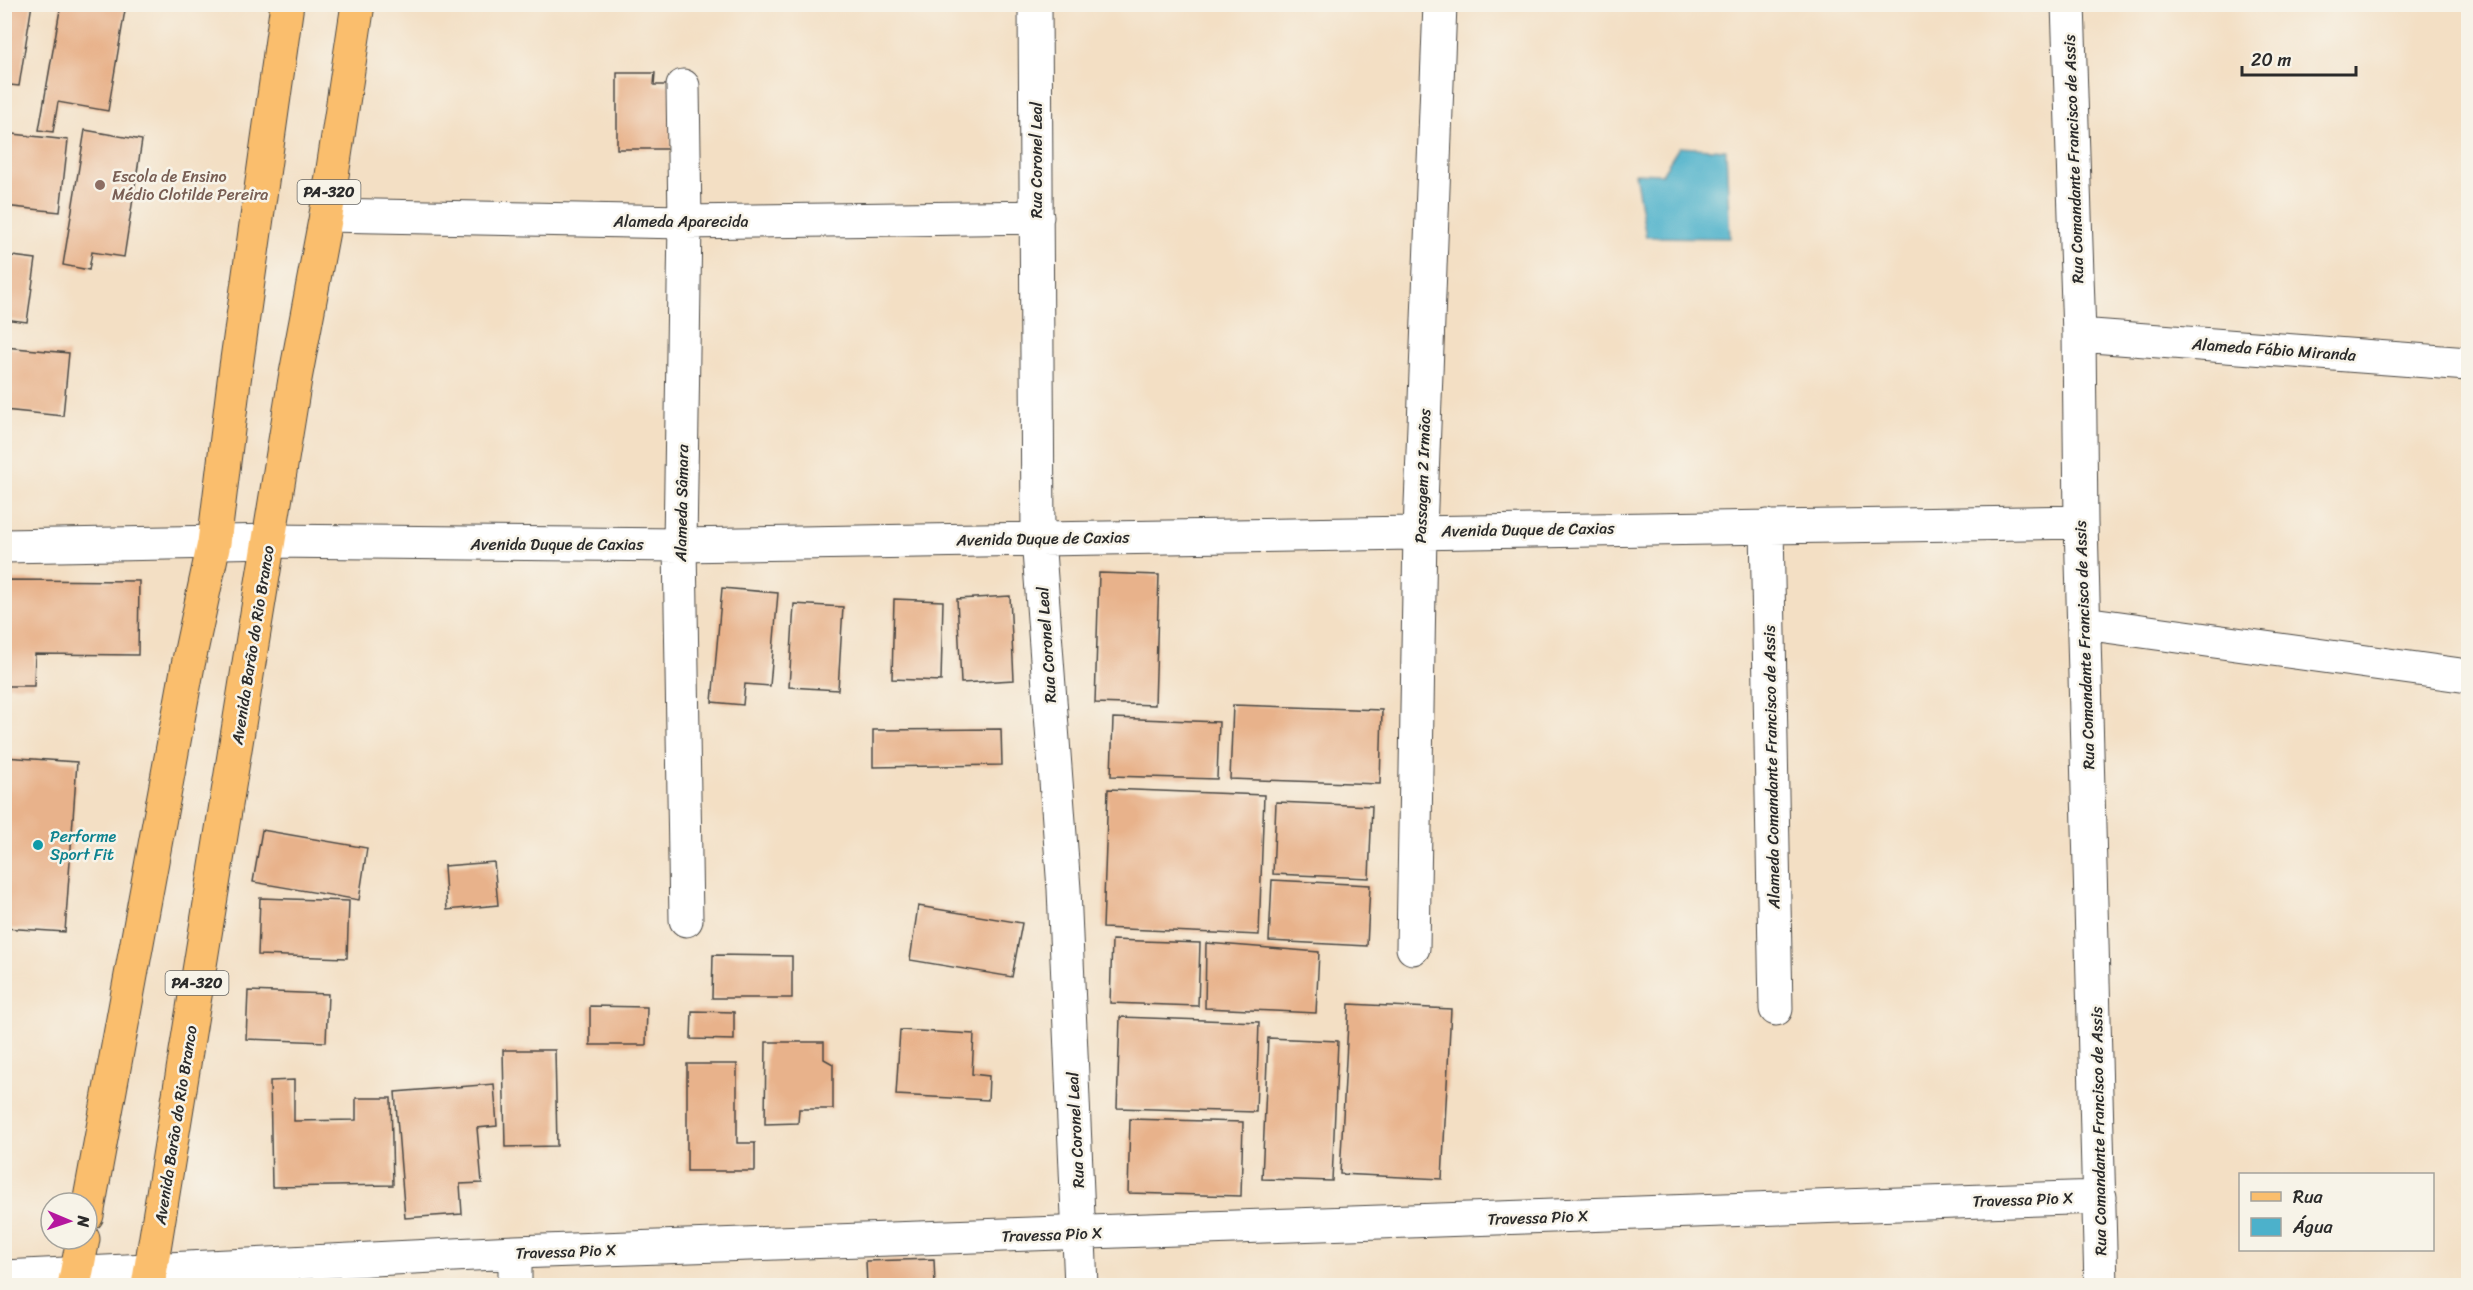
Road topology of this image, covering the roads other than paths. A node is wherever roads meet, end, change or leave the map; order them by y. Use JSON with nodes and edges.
{"nodes":[{"id":1,"x":287,"y":4,"type":"edge"},
{"id":2,"x":358,"y":4,"type":"edge"},
{"id":3,"x":1035,"y":4,"type":"edge"},
{"id":4,"x":1440,"y":4,"type":"edge"},
{"id":5,"x":2068,"y":4,"type":"edge"},
{"id":6,"x":683,"y":86,"type":"dead end"},
{"id":7,"x":326,"y":215,"type":"junction"},
{"id":8,"x":1037,"y":217,"type":"junction"},
{"id":9,"x":685,"y":222,"type":"junction"},
{"id":10,"x":2079,"y":335,"type":"junction"},
{"id":11,"x":2469,"y":364,"type":"edge"},
{"id":12,"x":2080,"y":522,"type":"junction"},
{"id":13,"x":1767,"y":526,"type":"junction"},
{"id":14,"x":1420,"y":531,"type":"junction"},
{"id":15,"x":1038,"y":538,"type":"junction"},
{"id":16,"x":270,"y":542,"type":"junction"},
{"id":17,"x":214,"y":543,"type":"junction"},
{"id":18,"x":680,"y":545,"type":"junction"},
{"id":19,"x":4,"y":546,"type":"edge"},
{"id":20,"x":2084,"y":622,"type":"junction"},
{"id":21,"x":2469,"y":676,"type":"edge"},
{"id":22,"x":686,"y":920,"type":"dead end"},
{"id":23,"x":1413,"y":948,"type":"dead end"},
{"id":24,"x":1776,"y":1009,"type":"dead end"},
{"id":25,"x":91,"y":1191,"type":"edge"},
{"id":26,"x":2100,"y":1197,"type":"junction"},
{"id":27,"x":1080,"y":1233,"type":"junction"},
{"id":28,"x":81,"y":1251,"type":"edge"},
{"id":29,"x":515,"y":1252,"type":"junction"},
{"id":30,"x":4,"y":1277,"type":"edge"},
{"id":31,"x":150,"y":1278,"type":"edge"},
{"id":32,"x":75,"y":1280,"type":"edge"},
{"id":33,"x":515,"y":1286,"type":"edge"},
{"id":34,"x":1081,"y":1286,"type":"edge"},
{"id":35,"x":2102,"y":1286,"type":"edge"}],
"edges":[{"from":1,"to":17,"type":"main road"},
{"from":2,"to":7,"type":"main road","name":"Avenida Barão do Rio Branco","number":"PA-320"},
{"from":3,"to":8,"type":"street","name":"Rua Coronel Leal"},
{"from":4,"to":14,"type":"street","name":"Passagem 2 Irmãos"},
{"from":5,"to":10,"type":"street","name":"Rua Comandante Francisco de Assis"},
{"from":6,"to":9,"type":"street","name":"Alameda Sâmara"},
{"from":7,"to":9,"type":"street","name":"Alameda Aparecida"},
{"from":7,"to":16,"type":"main road","name":"Avenida Barão do Rio Branco","number":"PA-320"},
{"from":8,"to":9,"type":"street","name":"Alameda Aparecida"},
{"from":8,"to":15,"type":"street","name":"Rua Coronel Leal"},
{"from":9,"to":18,"type":"street","name":"Alameda Sâmara"},
{"from":10,"to":11,"type":"street","name":"Alameda Fábio Miranda"},
{"from":10,"to":12,"type":"street","name":"Rua Comandante Francisco de Assis"},
{"from":12,"to":13,"type":"street","name":"Avenida Duque de Caxias"},
{"from":12,"to":20,"type":"street","name":"Rua Comandante Francisco de Assis"},
{"from":13,"to":14,"type":"street","name":"Avenida Duque de Caxias"},
{"from":13,"to":24,"type":"street","name":"Alameda Comandante Francisco de Assis"},
{"from":14,"to":15,"type":"street","name":"Avenida Duque de Caxias"},
{"from":14,"to":23,"type":"street","name":"Passagem 2 Irmãos"},
{"from":15,"to":18,"type":"street","name":"Avenida Duque de Caxias"},
{"from":15,"to":27,"type":"street","name":"Rua Coronel Leal"},
{"from":16,"to":17,"type":"street","name":"Avenida Duque de Caxias"},
{"from":16,"to":18,"type":"street","name":"Avenida Duque de Caxias"},
{"from":16,"to":31,"type":"main road","name":"Avenida Barão do Rio Branco","number":"PA-320"},
{"from":17,"to":19,"type":"street","name":"Avenida Duque de Caxias"},
{"from":17,"to":25,"type":"main road"},
{"from":18,"to":22,"type":"street","name":"Alameda Sâmara"},
{"from":20,"to":21,"type":"street"},
{"from":20,"to":26,"type":"street","name":"Rua Comandante Francisco de Assis"},
{"from":26,"to":27,"type":"street","name":"Travessa Pio X"},
{"from":26,"to":35,"type":"street","name":"Rua Comandante Francisco de Assis"},
{"from":27,"to":29,"type":"street","name":"Travessa Pio X"},
{"from":27,"to":34,"type":"street","name":"Rua Coronel Leal"},
{"from":28,"to":32,"type":"main road"},
{"from":29,"to":31,"type":"street","name":"Travessa Pio X"},
{"from":29,"to":33,"type":"street"},
{"from":30,"to":32,"type":"street","name":"Travessa Pio X"},
{"from":31,"to":32,"type":"street","name":"Travessa Pio X"}]}
